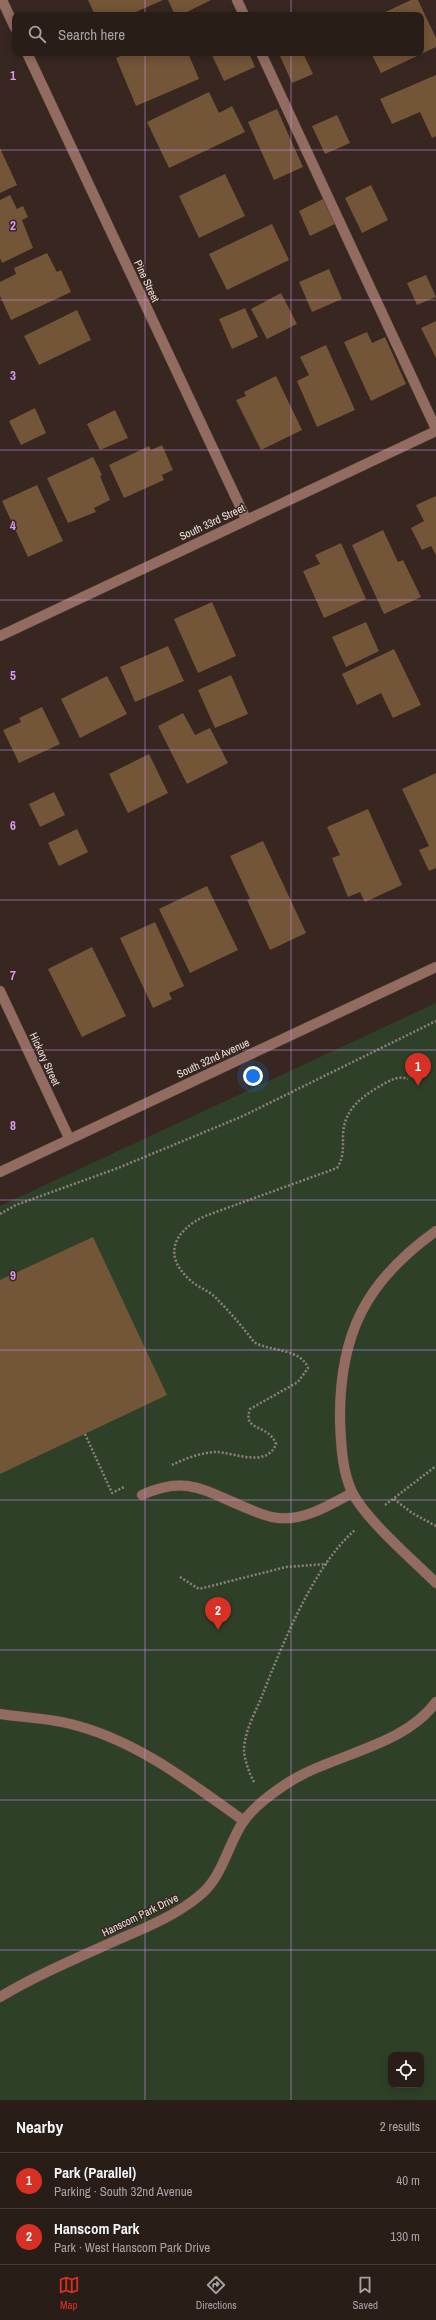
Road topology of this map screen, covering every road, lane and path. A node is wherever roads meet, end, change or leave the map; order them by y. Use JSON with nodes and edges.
{"nodes":[{"id":1,"x":2,"y":0,"type":"edge"},
{"id":2,"x":236,"y":0,"type":"edge"},
{"id":3,"x":242,"y":12,"type":"edge"},
{"id":4,"x":12,"y":22,"type":"edge"},
{"id":5,"x":28,"y":56,"type":"edge"},
{"id":6,"x":262,"y":56,"type":"edge"},
{"id":7,"x":436,"y":430,"type":"edge"},
{"id":8,"x":246,"y":519,"type":"junction"},
{"id":9,"x":0,"y":636,"type":"edge"},
{"id":10,"x":436,"y":967,"type":"edge"},
{"id":11,"x":0,"y":991,"type":"edge"},
{"id":12,"x":436,"y":1021,"type":"edge"},
{"id":13,"x":408,"y":1079,"type":"dead end"},
{"id":14,"x":69,"y":1138,"type":"junction"},
{"id":15,"x":0,"y":1172,"type":"edge"},
{"id":16,"x":0,"y":1214,"type":"edge"},
{"id":17,"x":436,"y":1231,"type":"edge"},
{"id":18,"x":85,"y":1434,"type":"dead end"},
{"id":19,"x":168,"y":1466,"type":"dead end"},
{"id":20,"x":436,"y":1466,"type":"edge"},
{"id":21,"x":129,"y":1485,"type":"dead end"},
{"id":22,"x":352,"y":1493,"type":"junction"},
{"id":23,"x":142,"y":1495,"type":"dead end"},
{"id":24,"x":394,"y":1499,"type":"junction"},
{"id":25,"x":370,"y":1517,"type":"junction"},
{"id":26,"x":436,"y":1526,"type":"edge"},
{"id":27,"x":327,"y":1564,"type":"junction"},
{"id":28,"x":180,"y":1577,"type":"dead end"},
{"id":29,"x":436,"y":1584,"type":"edge"},
{"id":30,"x":436,"y":1702,"type":"edge"},
{"id":31,"x":0,"y":1714,"type":"edge"},
{"id":32,"x":265,"y":1800,"type":"junction"},
{"id":33,"x":244,"y":1821,"type":"junction"},
{"id":34,"x":0,"y":1997,"type":"edge"}],
"edges":[{"from":1,"to":4,"type":"street"},
{"from":2,"to":3,"type":"street"},
{"from":5,"to":8,"type":"street","name":"Pine Street"},
{"from":6,"to":7,"type":"street"},
{"from":7,"to":8,"type":"street","name":"South 33rd Street"},
{"from":8,"to":9,"type":"street","name":"South 33rd Street"},
{"from":10,"to":14,"type":"street","name":"South 32nd Avenue"},
{"from":11,"to":14,"type":"street","name":"Hickory Street"},
{"from":12,"to":16,"type":"path"},
{"from":13,"to":19,"type":"path"},
{"from":14,"to":15,"type":"street","name":"South 32nd Avenue"},
{"from":17,"to":22,"type":"street"},
{"from":18,"to":21,"type":"path"},
{"from":20,"to":24,"type":"path"},
{"from":22,"to":23,"type":"street"},
{"from":22,"to":25,"type":"street"},
{"from":24,"to":25,"type":"path"},
{"from":24,"to":26,"type":"path"},
{"from":25,"to":27,"type":"path"},
{"from":25,"to":29,"type":"street"},
{"from":27,"to":28,"type":"path"},
{"from":27,"to":32,"type":"path"},
{"from":30,"to":32,"type":"street","name":"Hanscom Park Drive"},
{"from":31,"to":33,"type":"street"},
{"from":32,"to":33,"type":"street","name":"Hanscom Park Drive"},
{"from":33,"to":34,"type":"street","name":"Hanscom Park Drive"}]}
